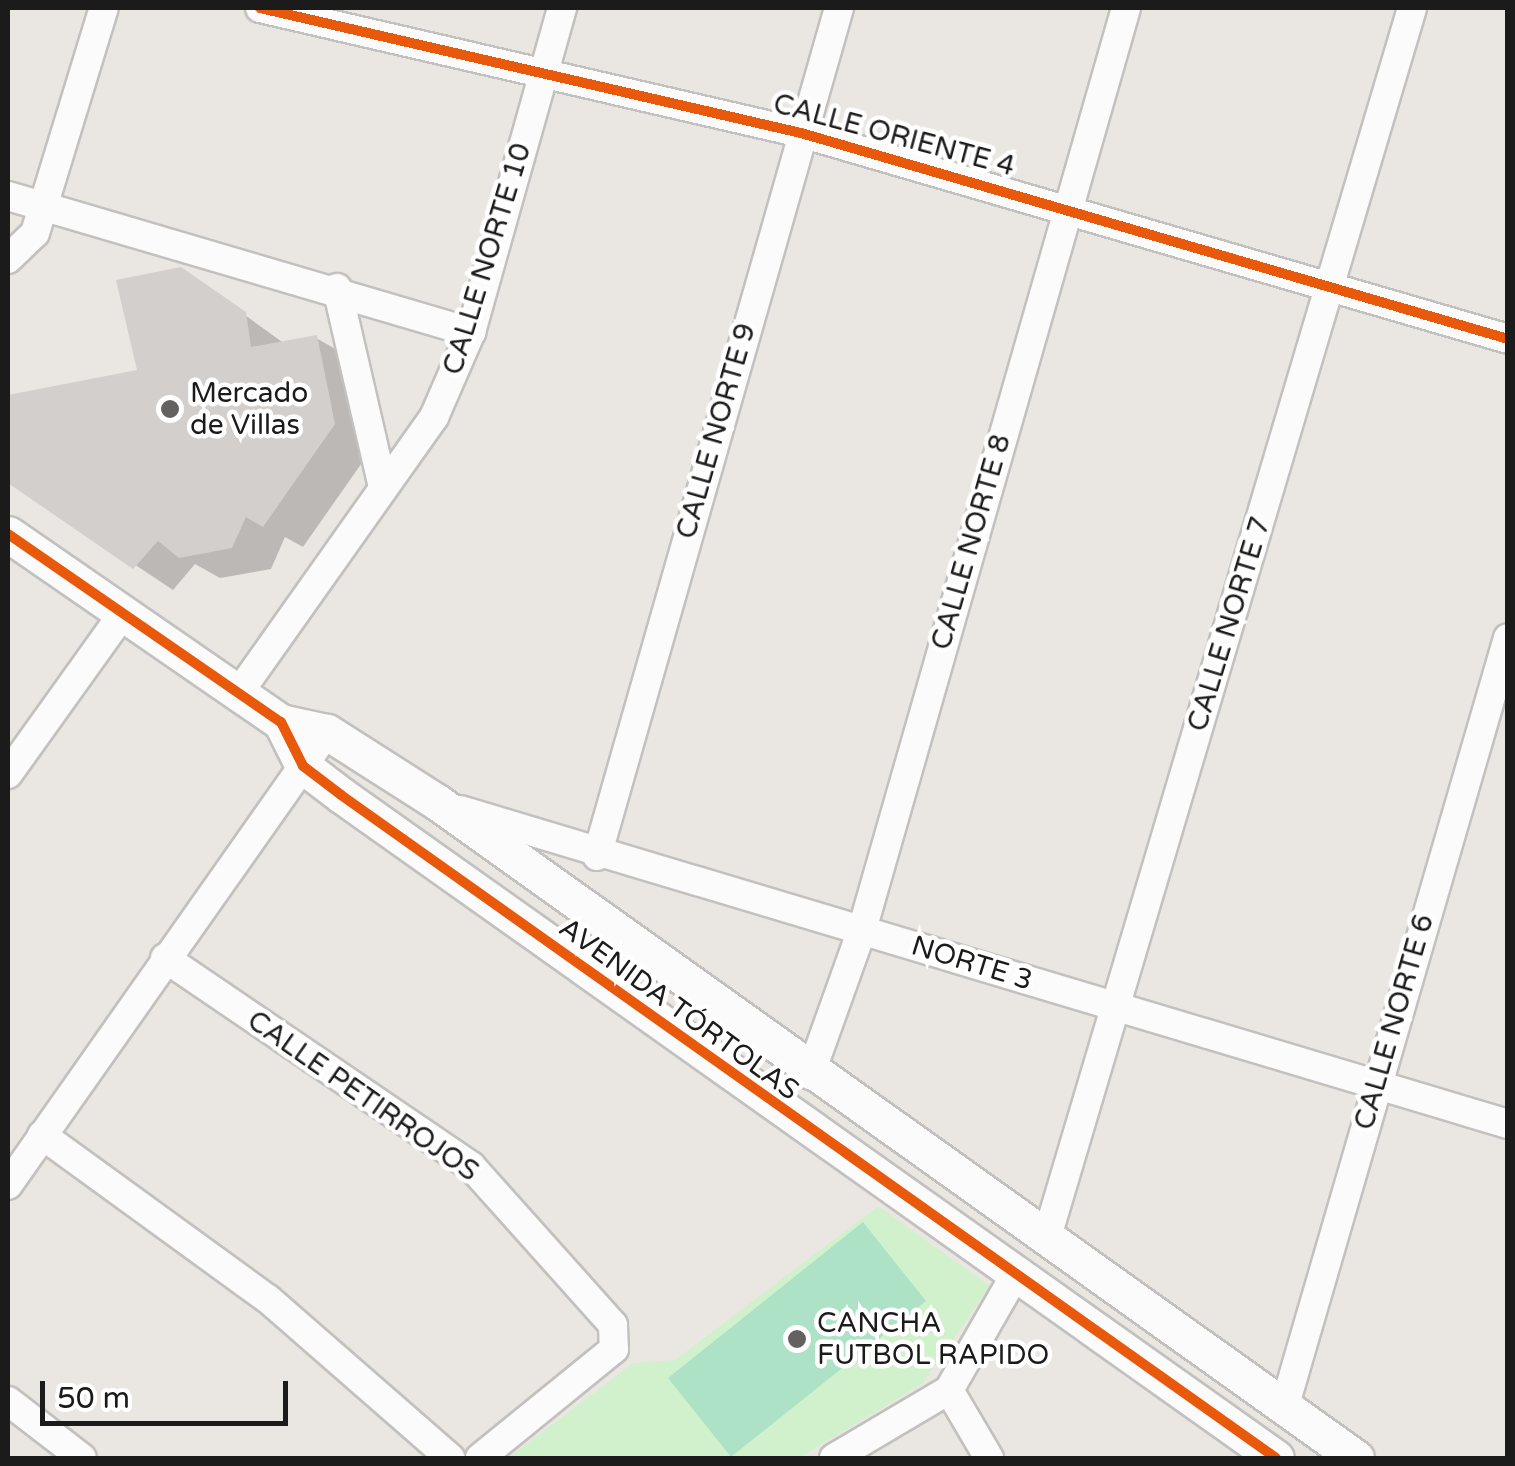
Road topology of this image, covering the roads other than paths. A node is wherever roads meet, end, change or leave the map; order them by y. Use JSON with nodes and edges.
{"nodes":[{"id":1,"x":104,"y":8,"type":"edge"},
{"id":2,"x":260,"y":8,"type":"edge"},
{"id":3,"x":562,"y":8,"type":"edge"},
{"id":4,"x":839,"y":8,"type":"edge"},
{"id":5,"x":1126,"y":8,"type":"edge"},
{"id":6,"x":1412,"y":8,"type":"edge"},
{"id":7,"x":545,"y":68,"type":"junction"},
{"id":8,"x":801,"y":133,"type":"junction"},
{"id":9,"x":8,"y":196,"type":"edge"},
{"id":10,"x":1067,"y":204,"type":"junction"},
{"id":11,"x":45,"y":206,"type":"junction"},
{"id":12,"x":8,"y":259,"type":"edge"},
{"id":13,"x":1330,"y":286,"type":"junction"},
{"id":14,"x":337,"y":288,"type":"junction"},
{"id":15,"x":470,"y":332,"type":"junction"},
{"id":16,"x":1508,"y":339,"type":"edge"},
{"id":17,"x":383,"y":488,"type":"junction"},
{"id":18,"x":8,"y":534,"type":"edge"},
{"id":19,"x":124,"y":612,"type":"junction"},
{"id":20,"x":1508,"y":638,"type":"edge"},
{"id":21,"x":240,"y":691,"type":"junction"},
{"id":22,"x":281,"y":722,"type":"junction"},
{"id":23,"x":327,"y":732,"type":"junction"},
{"id":24,"x":303,"y":766,"type":"junction"},
{"id":25,"x":8,"y":774,"type":"edge"},
{"id":26,"x":437,"y":802,"type":"junction"},
{"id":27,"x":596,"y":856,"type":"junction"},
{"id":28,"x":862,"y":930,"type":"junction"},
{"id":29,"x":165,"y":958,"type":"junction"},
{"id":30,"x":1115,"y":1005,"type":"junction"},
{"id":31,"x":810,"y":1075,"type":"junction"},
{"id":32,"x":1375,"y":1082,"type":"junction"},
{"id":33,"x":1508,"y":1124,"type":"edge"},
{"id":34,"x":42,"y":1135,"type":"junction"},
{"id":35,"x":8,"y":1185,"type":"edge"},
{"id":36,"x":1046,"y":1240,"type":"junction"},
{"id":37,"x":1014,"y":1277,"type":"junction"},
{"id":38,"x":949,"y":1390,"type":"junction"},
{"id":39,"x":8,"y":1401,"type":"edge"},
{"id":40,"x":1284,"y":1408,"type":"junction"},
{"id":41,"x":82,"y":1458,"type":"edge"},
{"id":42,"x":450,"y":1458,"type":"edge"},
{"id":43,"x":480,"y":1458,"type":"edge"},
{"id":44,"x":834,"y":1458,"type":"edge"},
{"id":45,"x":989,"y":1458,"type":"edge"},
{"id":46,"x":1276,"y":1458,"type":"edge"},
{"id":47,"x":1356,"y":1458,"type":"edge"}],
"edges":[{"from":1,"to":11,"type":"street"},
{"from":2,"to":7,"type":"street","name":"CALLE ORIENTE 4"},
{"from":3,"to":7,"type":"street","name":"CALLE NORTE 10"},
{"from":4,"to":8,"type":"street","name":"CALLE NORTE 9"},
{"from":5,"to":10,"type":"street","name":"CALLE NORTE 8"},
{"from":6,"to":13,"type":"street","name":"CALLE NORTE 7"},
{"from":7,"to":8,"type":"street","name":"CALLE ORIENTE 4"},
{"from":7,"to":15,"type":"street","name":"CALLE NORTE 10"},
{"from":8,"to":10,"type":"street","name":"CALLE ORIENTE 4"},
{"from":8,"to":27,"type":"street","name":"CALLE NORTE 9"},
{"from":9,"to":11,"type":"street"},
{"from":10,"to":13,"type":"street","name":"CALLE ORIENTE 4"},
{"from":10,"to":28,"type":"street","name":"CALLE NORTE 8"},
{"from":11,"to":12,"type":"street"},
{"from":11,"to":14,"type":"street"},
{"from":13,"to":16,"type":"street","name":"CALLE ORIENTE 4"},
{"from":13,"to":30,"type":"street","name":"CALLE NORTE 7"},
{"from":14,"to":15,"type":"street"},
{"from":14,"to":17,"type":"street"},
{"from":15,"to":17,"type":"street","name":"CALLE NORTE 10"},
{"from":17,"to":21,"type":"street","name":"CALLE NORTE 10"},
{"from":18,"to":19,"type":"street"},
{"from":19,"to":21,"type":"street"},
{"from":19,"to":25,"type":"street"},
{"from":20,"to":32,"type":"street","name":"CALLE NORTE 6"},
{"from":21,"to":22,"type":"street"},
{"from":22,"to":23,"type":"street"},
{"from":22,"to":24,"type":"street"},
{"from":23,"to":24,"type":"street"},
{"from":23,"to":26,"type":"street","name":"AVENIDA TÓRTOLAS"},
{"from":24,"to":29,"type":"street"},
{"from":24,"to":37,"type":"street","name":"AVENIDA TÓRTOLAS"},
{"from":26,"to":27,"type":"street","name":"NORTE 3"},
{"from":26,"to":31,"type":"street","name":"AVENIDA TÓRTOLAS"},
{"from":27,"to":28,"type":"street","name":"NORTE 3"},
{"from":28,"to":30,"type":"street","name":"NORTE 3"},
{"from":28,"to":31,"type":"street","name":"CALLE NORTE 8"},
{"from":29,"to":34,"type":"street"},
{"from":29,"to":43,"type":"street","name":"CALLE PETIRROJOS"},
{"from":30,"to":32,"type":"street","name":"NORTE 3"},
{"from":30,"to":36,"type":"street","name":"CALLE NORTE 7"},
{"from":31,"to":36,"type":"street","name":"AVENIDA TÓRTOLAS"},
{"from":32,"to":33,"type":"street","name":"NORTE 3"},
{"from":32,"to":40,"type":"street","name":"CALLE NORTE 6"},
{"from":34,"to":35,"type":"street"},
{"from":34,"to":42,"type":"street"},
{"from":36,"to":40,"type":"street","name":"AVENIDA TÓRTOLAS"},
{"from":37,"to":38,"type":"street"},
{"from":37,"to":46,"type":"street","name":"AVENIDA TÓRTOLAS"},
{"from":38,"to":44,"type":"street"},
{"from":38,"to":45,"type":"street"},
{"from":39,"to":41,"type":"street"},
{"from":40,"to":47,"type":"street","name":"AVENIDA TÓRTOLAS"}]}
